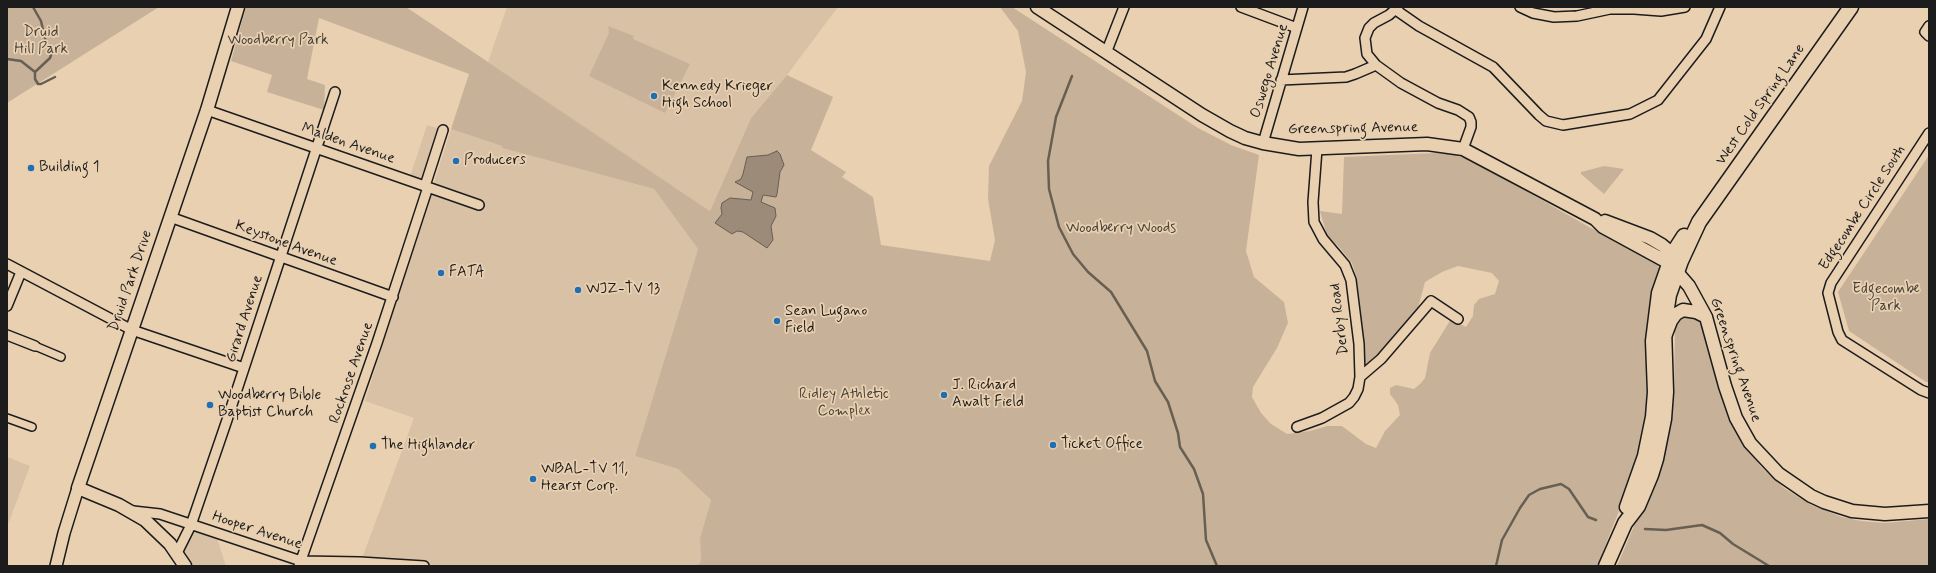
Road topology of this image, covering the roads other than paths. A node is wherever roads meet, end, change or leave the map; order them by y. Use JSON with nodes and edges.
{"nodes":[{"id":1,"x":238,"y":7,"type":"edge"},
{"id":2,"x":1037,"y":7,"type":"edge"},
{"id":3,"x":1124,"y":7,"type":"edge"},
{"id":4,"x":1241,"y":7,"type":"edge"},
{"id":5,"x":1303,"y":7,"type":"edge"},
{"id":6,"x":1520,"y":7,"type":"edge"},
{"id":7,"x":1686,"y":7,"type":"edge"},
{"id":8,"x":1720,"y":7,"type":"edge"},
{"id":9,"x":1852,"y":7,"type":"edge"},
{"id":10,"x":1397,"y":8,"type":"edge"},
{"id":11,"x":1594,"y":10,"type":"edge"},
{"id":12,"x":1929,"y":26,"type":"edge"},
{"id":13,"x":1297,"y":28,"type":"junction"},
{"id":14,"x":1929,"y":36,"type":"edge"},
{"id":15,"x":1106,"y":53,"type":"junction"},
{"id":16,"x":1376,"y":65,"type":"junction"},
{"id":17,"x":1282,"y":80,"type":"junction"},
{"id":18,"x":335,"y":92,"type":"dead end"},
{"id":19,"x":207,"y":110,"type":"junction"},
{"id":20,"x":443,"y":130,"type":"dead end"},
{"id":21,"x":1929,"y":133,"type":"edge"},
{"id":22,"x":1263,"y":143,"type":"junction"},
{"id":23,"x":317,"y":148,"type":"junction"},
{"id":24,"x":1317,"y":149,"type":"junction"},
{"id":25,"x":1463,"y":149,"type":"junction"},
{"id":26,"x":426,"y":187,"type":"junction"},
{"id":27,"x":479,"y":205,"type":"dead end"},
{"id":28,"x":170,"y":217,"type":"junction"},
{"id":29,"x":281,"y":257,"type":"junction"},
{"id":30,"x":1675,"y":262,"type":"junction"},
{"id":31,"x":7,"y":264,"type":"edge"},
{"id":32,"x":21,"y":272,"type":"junction"},
{"id":33,"x":393,"y":297,"type":"junction"},
{"id":34,"x":7,"y":306,"type":"edge"},
{"id":35,"x":1706,"y":317,"type":"junction"},
{"id":36,"x":1458,"y":319,"type":"dead end"},
{"id":37,"x":132,"y":330,"type":"junction"},
{"id":38,"x":7,"y":335,"type":"edge"},
{"id":39,"x":1664,"y":341,"type":"junction"},
{"id":40,"x":35,"y":346,"type":"joint"},
{"id":41,"x":62,"y":357,"type":"dead end"},
{"id":42,"x":244,"y":368,"type":"junction"},
{"id":43,"x":1360,"y":377,"type":"junction"},
{"id":44,"x":1929,"y":393,"type":"edge"},
{"id":45,"x":7,"y":418,"type":"edge"},
{"id":46,"x":32,"y":427,"type":"dead end"},
{"id":47,"x":1297,"y":427,"type":"dead end"},
{"id":48,"x":1766,"y":460,"type":"junction"},
{"id":49,"x":78,"y":488,"type":"junction"},
{"id":50,"x":133,"y":511,"type":"junction"},
{"id":51,"x":1929,"y":511,"type":"edge"},
{"id":52,"x":1625,"y":523,"type":"junction"},
{"id":53,"x":191,"y":525,"type":"junction"},
{"id":54,"x":177,"y":553,"type":"junction"},
{"id":55,"x":300,"y":563,"type":"edge"},
{"id":56,"x":56,"y":566,"type":"edge"},
{"id":57,"x":185,"y":566,"type":"edge"},
{"id":58,"x":424,"y":566,"type":"edge"},
{"id":59,"x":1606,"y":566,"type":"edge"}],
"edges":[{"from":1,"to":19,"type":"main road","name":"Druid Park Drive"},
{"from":2,"to":15,"type":"main road","name":"Greenspring Avenue"},
{"from":3,"to":15,"type":"street"},
{"from":4,"to":13,"type":"street"},
{"from":5,"to":13,"type":"street","name":"Oswego Avenue"},
{"from":6,"to":11,"type":"street"},
{"from":7,"to":11,"type":"street"},
{"from":8,"to":10,"type":"street"},
{"from":9,"to":30,"type":"main road","name":"West Cold Spring Lane"},
{"from":10,"to":16,"type":"street"},
{"from":12,"to":14,"type":"street"},
{"from":13,"to":17,"type":"street","name":"Oswego Avenue"},
{"from":15,"to":22,"type":"main road","name":"Greenspring Avenue"},
{"from":16,"to":17,"type":"street"},
{"from":16,"to":25,"type":"street"},
{"from":17,"to":22,"type":"street","name":"Oswego Avenue"},
{"from":18,"to":23,"type":"street","name":"Girard Avenue"},
{"from":19,"to":23,"type":"street","name":"Malden Avenue"},
{"from":19,"to":28,"type":"main road","name":"Druid Park Drive"},
{"from":20,"to":26,"type":"street","name":"Rockrose Avenue"},
{"from":21,"to":44,"type":"street","name":"Edgecombe Circle South"},
{"from":22,"to":24,"type":"main road","name":"Greenspring Avenue"},
{"from":23,"to":26,"type":"street","name":"Malden Avenue"},
{"from":23,"to":29,"type":"street","name":"Girard Avenue"},
{"from":24,"to":25,"type":"main road","name":"Greenspring Avenue"},
{"from":24,"to":43,"type":"street","name":"Derby Road"},
{"from":25,"to":30,"type":"main road","name":"Greenspring Avenue"},
{"from":26,"to":27,"type":"street","name":"Malden Avenue"},
{"from":26,"to":33,"type":"street","name":"Rockrose Avenue"},
{"from":28,"to":29,"type":"street","name":"Keystone Avenue"},
{"from":28,"to":37,"type":"main road","name":"Druid Park Drive"},
{"from":29,"to":33,"type":"street","name":"Keystone Avenue"},
{"from":29,"to":42,"type":"street","name":"Girard Avenue"},
{"from":30,"to":35,"type":"main road","name":"Greenspring Avenue"},
{"from":30,"to":39,"type":"main road","name":"West Cold Spring Lane"},
{"from":30,"to":48,"type":"main road","name":"Greenspring Avenue"},
{"from":30,"to":52,"type":"main road","name":"West Cold Spring Lane"},
{"from":31,"to":32,"type":"street"},
{"from":32,"to":34,"type":"street"},
{"from":32,"to":37,"type":"street"},
{"from":33,"to":55,"type":"street","name":"Rockrose Avenue"},
{"from":35,"to":39,"type":"main road"},
{"from":35,"to":48,"type":"main road","name":"Greenspring Avenue"},
{"from":36,"to":43,"type":"street"},
{"from":37,"to":42,"type":"street"},
{"from":37,"to":49,"type":"main road","name":"Druid Park Drive"},
{"from":38,"to":40,"type":"street"},
{"from":39,"to":52,"type":"main road","name":"West Cold Spring Lane"},
{"from":40,"to":41,"type":"street"},
{"from":42,"to":53,"type":"street","name":"Girard Avenue"},
{"from":43,"to":47,"type":"street"},
{"from":45,"to":46,"type":"street"},
{"from":48,"to":51,"type":"main road","name":"Greenspring Avenue"},
{"from":49,"to":50,"type":"main road"},
{"from":49,"to":56,"type":"street","name":"Druid Park Drive"},
{"from":50,"to":53,"type":"street","name":"Hooper Avenue"},
{"from":50,"to":54,"type":"main road"},
{"from":52,"to":59,"type":"main road","name":"West Cold Spring Lane"},
{"from":53,"to":54,"type":"street","name":"Girard Avenue"},
{"from":53,"to":55,"type":"street","name":"Hooper Avenue"},
{"from":54,"to":57,"type":"main road"},
{"from":55,"to":58,"type":"street","name":"Hooper Avenue"}]}
